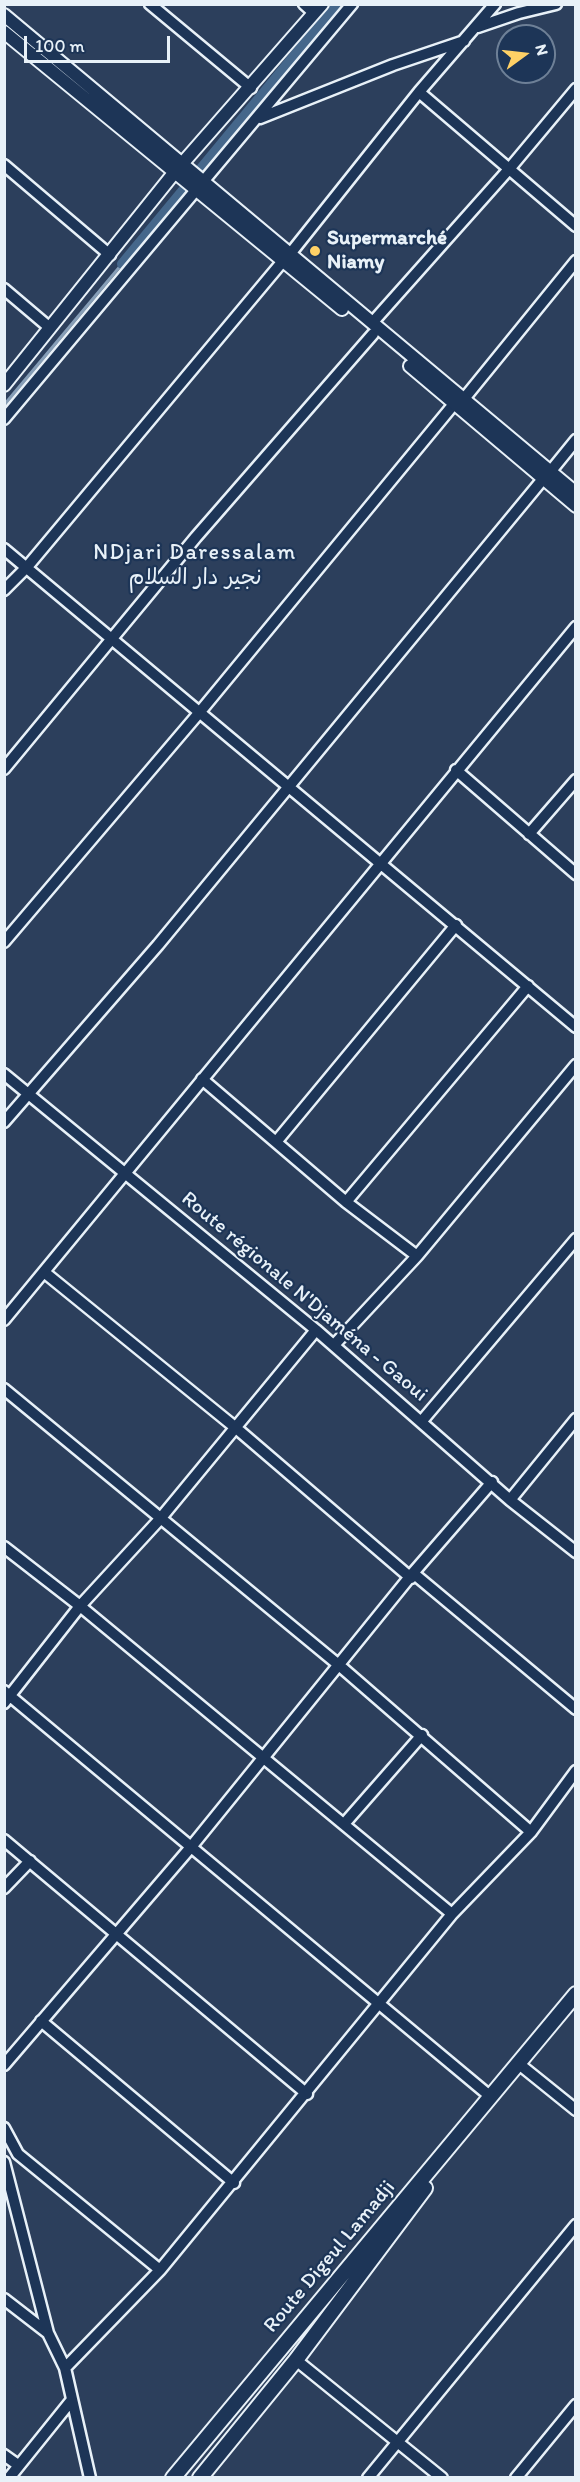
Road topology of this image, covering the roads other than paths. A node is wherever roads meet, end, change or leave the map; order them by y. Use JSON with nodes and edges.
{"nodes":[{"id":1,"x":150,"y":4,"type":"edge"},
{"id":2,"x":304,"y":4,"type":"edge"},
{"id":3,"x":352,"y":4,"type":"edge"},
{"id":4,"x":495,"y":4,"type":"edge"},
{"id":5,"x":556,"y":4,"type":"edge"},
{"id":6,"x":318,"y":9,"type":"edge"},
{"id":7,"x":4,"y":15,"type":"edge"},
{"id":8,"x":475,"y":29,"type":"junction"},
{"id":9,"x":4,"y":32,"type":"edge"},
{"id":10,"x":465,"y":41,"type":"junction"},
{"id":11,"x":251,"y":88,"type":"junction"},
{"id":12,"x":576,"y":89,"type":"edge"},
{"id":13,"x":419,"y":92,"type":"junction"},
{"id":14,"x":257,"y":119,"type":"junction"},
{"id":15,"x":4,"y":165,"type":"edge"},
{"id":16,"x":510,"y":168,"type":"junction"},
{"id":17,"x":182,"y":171,"type":"junction"},
{"id":18,"x":198,"y":184,"type":"junction"},
{"id":19,"x":576,"y":226,"type":"edge"},
{"id":20,"x":110,"y":255,"type":"junction"},
{"id":21,"x":286,"y":258,"type":"junction"},
{"id":22,"x":576,"y":261,"type":"edge"},
{"id":23,"x":4,"y":289,"type":"edge"},
{"id":24,"x":50,"y":328,"type":"junction"},
{"id":25,"x":373,"y":329,"type":"junction"},
{"id":26,"x":4,"y":385,"type":"edge"},
{"id":27,"x":459,"y":402,"type":"junction"},
{"id":28,"x":4,"y":419,"type":"edge"},
{"id":29,"x":576,"y":440,"type":"edge"},
{"id":30,"x":547,"y":476,"type":"junction"},
{"id":31,"x":576,"y":493,"type":"edge"},
{"id":32,"x":576,"y":506,"type":"edge"},
{"id":33,"x":4,"y":549,"type":"edge"},
{"id":34,"x":27,"y":567,"type":"junction"},
{"id":35,"x":4,"y":590,"type":"edge"},
{"id":36,"x":576,"y":627,"type":"edge"},
{"id":37,"x":113,"y":640,"type":"junction"},
{"id":38,"x":199,"y":712,"type":"junction"},
{"id":39,"x":4,"y":769,"type":"edge"},
{"id":40,"x":456,"y":770,"type":"junction"},
{"id":41,"x":576,"y":780,"type":"edge"},
{"id":42,"x":290,"y":787,"type":"junction"},
{"id":43,"x":529,"y":834,"type":"junction"},
{"id":44,"x":380,"y":863,"type":"junction"},
{"id":45,"x":576,"y":874,"type":"edge"},
{"id":46,"x":456,"y":925,"type":"junction"},
{"id":47,"x":4,"y":942,"type":"edge"},
{"id":48,"x":528,"y":986,"type":"junction"},
{"id":49,"x":576,"y":1027,"type":"edge"},
{"id":50,"x":576,"y":1065,"type":"edge"},
{"id":51,"x":4,"y":1074,"type":"edge"},
{"id":52,"x":202,"y":1079,"type":"junction"},
{"id":53,"x":29,"y":1094,"type":"junction"},
{"id":54,"x":4,"y":1122,"type":"edge"},
{"id":55,"x":276,"y":1142,"type":"junction"},
{"id":56,"x":125,"y":1171,"type":"junction"},
{"id":57,"x":346,"y":1202,"type":"junction"},
{"id":58,"x":576,"y":1239,"type":"edge"},
{"id":59,"x":417,"y":1256,"type":"junction"},
{"id":60,"x":44,"y":1272,"type":"junction"},
{"id":61,"x":4,"y":1320,"type":"edge"},
{"id":62,"x":316,"y":1330,"type":"junction"},
{"id":63,"x":334,"y":1345,"type":"junction"},
{"id":64,"x":4,"y":1389,"type":"edge"},
{"id":65,"x":576,"y":1419,"type":"edge"},
{"id":66,"x":422,"y":1422,"type":"junction"},
{"id":67,"x":236,"y":1428,"type":"junction"},
{"id":68,"x":492,"y":1482,"type":"junction"},
{"id":69,"x":510,"y":1500,"type":"junction"},
{"id":70,"x":160,"y":1519,"type":"junction"},
{"id":71,"x":4,"y":1547,"type":"edge"},
{"id":72,"x":576,"y":1552,"type":"edge"},
{"id":73,"x":412,"y":1575,"type":"junction"},
{"id":74,"x":80,"y":1606,"type":"junction"},
{"id":75,"x":340,"y":1666,"type":"junction"},
{"id":76,"x":6,"y":1697,"type":"edge"},
{"id":77,"x":576,"y":1709,"type":"edge"},
{"id":78,"x":422,"y":1735,"type":"junction"},
{"id":79,"x":263,"y":1758,"type":"junction"},
{"id":80,"x":576,"y":1771,"type":"edge"},
{"id":81,"x":344,"y":1824,"type":"junction"},
{"id":82,"x":531,"y":1832,"type":"junction"},
{"id":83,"x":4,"y":1840,"type":"edge"},
{"id":84,"x":191,"y":1847,"type":"junction"},
{"id":85,"x":30,"y":1861,"type":"junction"},
{"id":86,"x":4,"y":1888,"type":"edge"},
{"id":87,"x":452,"y":1914,"type":"junction"},
{"id":88,"x":117,"y":1934,"type":"junction"},
{"id":89,"x":576,"y":1994,"type":"edge"},
{"id":90,"x":378,"y":2004,"type":"junction"},
{"id":91,"x":576,"y":2007,"type":"edge"},
{"id":92,"x":41,"y":2021,"type":"junction"},
{"id":93,"x":519,"y":2064,"type":"junction"},
{"id":94,"x":4,"y":2065,"type":"edge"},
{"id":95,"x":307,"y":2094,"type":"junction"},
{"id":96,"x":491,"y":2097,"type":"junction"},
{"id":97,"x":576,"y":2110,"type":"edge"},
{"id":98,"x":4,"y":2128,"type":"edge"},
{"id":99,"x":4,"y":2162,"type":"edge"},
{"id":100,"x":234,"y":2183,"type":"junction"},
{"id":101,"x":576,"y":2225,"type":"edge"},
{"id":102,"x":160,"y":2270,"type":"junction"},
{"id":103,"x":4,"y":2298,"type":"edge"},
{"id":104,"x":48,"y":2333,"type":"junction"},
{"id":105,"x":296,"y":2360,"type":"junction"},
{"id":106,"x":65,"y":2368,"type":"junction"},
{"id":107,"x":71,"y":2401,"type":"junction"},
{"id":108,"x":576,"y":2405,"type":"edge"},
{"id":109,"x":397,"y":2442,"type":"junction"},
{"id":110,"x":4,"y":2455,"type":"edge"},
{"id":111,"x":18,"y":2465,"type":"junction"},
{"id":112,"x":9,"y":2478,"type":"edge"},
{"id":113,"x":90,"y":2478,"type":"edge"},
{"id":114,"x":172,"y":2478,"type":"edge"},
{"id":115,"x":200,"y":2478,"type":"edge"},
{"id":116,"x":368,"y":2478,"type":"edge"},
{"id":117,"x":442,"y":2478,"type":"edge"},
{"id":118,"x":516,"y":2478,"type":"edge"}],
"edges":[{"from":1,"to":11,"type":"street"},
{"from":2,"to":6,"type":"street"},
{"from":3,"to":14,"type":"street"},
{"from":4,"to":8,"type":"street"},
{"from":5,"to":8,"type":"street"},
{"from":6,"to":11,"type":"street"},
{"from":7,"to":17,"type":"street"},
{"from":8,"to":10,"type":"street"},
{"from":9,"to":17,"type":"street"},
{"from":10,"to":13,"type":"street"},
{"from":10,"to":14,"type":"street"},
{"from":11,"to":17,"type":"street"},
{"from":12,"to":16,"type":"street"},
{"from":13,"to":16,"type":"street"},
{"from":13,"to":21,"type":"street"},
{"from":14,"to":18,"type":"street"},
{"from":15,"to":20,"type":"street"},
{"from":16,"to":19,"type":"street"},
{"from":16,"to":25,"type":"street"},
{"from":17,"to":18,"type":"street"},
{"from":17,"to":20,"type":"street"},
{"from":18,"to":21,"type":"street"},
{"from":18,"to":28,"type":"street"},
{"from":20,"to":24,"type":"street"},
{"from":21,"to":25,"type":"street"},
{"from":21,"to":34,"type":"street"},
{"from":22,"to":27,"type":"street"},
{"from":23,"to":24,"type":"street"},
{"from":24,"to":26,"type":"street"},
{"from":25,"to":27,"type":"street"},
{"from":25,"to":37,"type":"street"},
{"from":27,"to":30,"type":"street"},
{"from":27,"to":38,"type":"street"},
{"from":29,"to":30,"type":"street"},
{"from":30,"to":31,"type":"street"},
{"from":30,"to":32,"type":"street"},
{"from":30,"to":42,"type":"street"},
{"from":33,"to":34,"type":"street"},
{"from":34,"to":35,"type":"street"},
{"from":34,"to":37,"type":"street"},
{"from":36,"to":40,"type":"street"},
{"from":37,"to":38,"type":"street"},
{"from":37,"to":39,"type":"street"},
{"from":38,"to":42,"type":"street"},
{"from":38,"to":47,"type":"street"},
{"from":40,"to":43,"type":"street"},
{"from":40,"to":44,"type":"street"},
{"from":41,"to":43,"type":"street"},
{"from":42,"to":44,"type":"street"},
{"from":42,"to":53,"type":"street"},
{"from":43,"to":45,"type":"street"},
{"from":44,"to":46,"type":"street"},
{"from":44,"to":52,"type":"street"},
{"from":46,"to":48,"type":"street"},
{"from":46,"to":55,"type":"street"},
{"from":48,"to":49,"type":"street"},
{"from":48,"to":57,"type":"street"},
{"from":50,"to":59,"type":"street"},
{"from":51,"to":53,"type":"street","name":"Route régionale N'Djaména - Gaoui"},
{"from":52,"to":55,"type":"street"},
{"from":52,"to":56,"type":"street"},
{"from":53,"to":54,"type":"street"},
{"from":53,"to":56,"type":"street","name":"Route régionale N'Djaména - Gaoui"},
{"from":55,"to":57,"type":"street"},
{"from":56,"to":60,"type":"street"},
{"from":56,"to":62,"type":"street","name":"Route régionale N'Djaména - Gaoui"},
{"from":57,"to":59,"type":"street"},
{"from":58,"to":66,"type":"street"},
{"from":59,"to":63,"type":"street"},
{"from":60,"to":61,"type":"street"},
{"from":60,"to":67,"type":"street"},
{"from":62,"to":63,"type":"street","name":"Route régionale N'Djaména - Gaoui"},
{"from":62,"to":67,"type":"street"},
{"from":63,"to":66,"type":"street","name":"Route régionale N'Djaména - Gaoui"},
{"from":64,"to":70,"type":"street"},
{"from":65,"to":69,"type":"street"},
{"from":66,"to":68,"type":"street","name":"Route régionale N'Djaména - Gaoui"},
{"from":67,"to":70,"type":"street"},
{"from":67,"to":73,"type":"street"},
{"from":68,"to":69,"type":"street","name":"Route régionale N'Djaména - Gaoui"},
{"from":68,"to":73,"type":"street"},
{"from":69,"to":72,"type":"street","name":"Route régionale N'Djaména - Gaoui"},
{"from":70,"to":74,"type":"street"},
{"from":70,"to":75,"type":"street"},
{"from":71,"to":74,"type":"street"},
{"from":73,"to":75,"type":"street"},
{"from":73,"to":77,"type":"street"},
{"from":74,"to":76,"type":"street"},
{"from":74,"to":79,"type":"street"},
{"from":75,"to":78,"type":"street"},
{"from":75,"to":79,"type":"street"},
{"from":76,"to":84,"type":"street"},
{"from":78,"to":81,"type":"street"},
{"from":78,"to":82,"type":"street"},
{"from":79,"to":81,"type":"street"},
{"from":79,"to":84,"type":"street"},
{"from":80,"to":82,"type":"street"},
{"from":81,"to":87,"type":"street"},
{"from":82,"to":87,"type":"street"},
{"from":83,"to":85,"type":"street"},
{"from":84,"to":88,"type":"street"},
{"from":84,"to":90,"type":"street"},
{"from":85,"to":86,"type":"street"},
{"from":85,"to":88,"type":"street"},
{"from":87,"to":90,"type":"street"},
{"from":88,"to":92,"type":"street"},
{"from":88,"to":95,"type":"street"},
{"from":89,"to":93,"type":"main road","name":"Route Digeul Lamadji"},
{"from":90,"to":95,"type":"street"},
{"from":90,"to":96,"type":"street"},
{"from":91,"to":93,"type":"main road","name":"Route Digeul Lamadji"},
{"from":92,"to":94,"type":"street"},
{"from":92,"to":100,"type":"street"},
{"from":93,"to":96,"type":"main road","name":"Route Digeul Lamadji"},
{"from":93,"to":97,"type":"street"},
{"from":93,"to":105,"type":"main road","name":"Route Digeul Lamadji"},
{"from":95,"to":100,"type":"street"},
{"from":96,"to":114,"type":"main road","name":"Route Digeul Lamadji"},
{"from":98,"to":102,"type":"street"},
{"from":99,"to":104,"type":"street"},
{"from":100,"to":102,"type":"street"},
{"from":101,"to":109,"type":"street"},
{"from":102,"to":106,"type":"street"},
{"from":103,"to":104,"type":"street"},
{"from":104,"to":106,"type":"street"},
{"from":105,"to":109,"type":"street"},
{"from":105,"to":115,"type":"main road","name":"Route Digeul Lamadji"},
{"from":106,"to":107,"type":"street"},
{"from":107,"to":111,"type":"street"},
{"from":107,"to":113,"type":"street"},
{"from":108,"to":118,"type":"street"},
{"from":109,"to":116,"type":"street"},
{"from":109,"to":117,"type":"street"},
{"from":110,"to":111,"type":"street"},
{"from":111,"to":112,"type":"street"}]}
